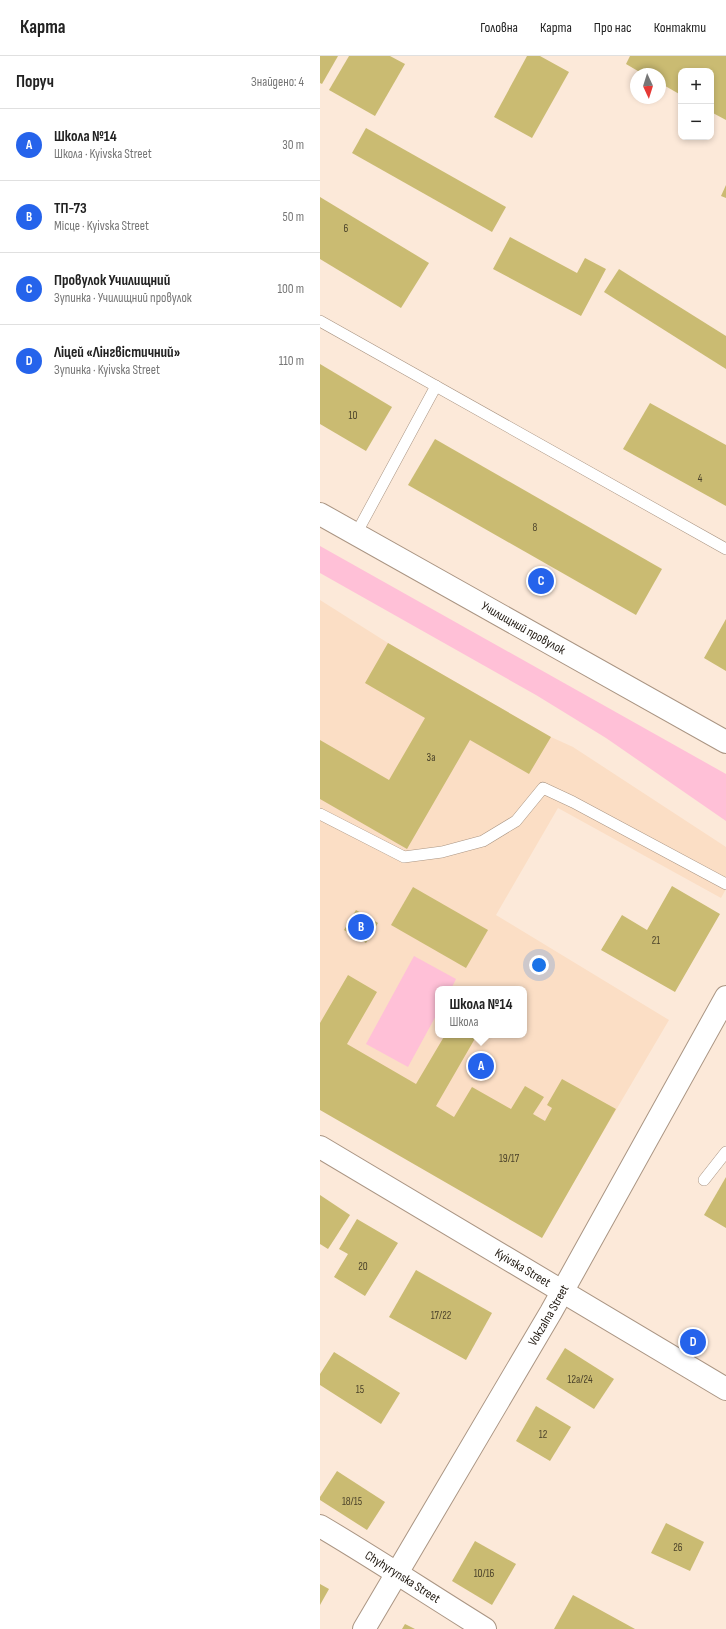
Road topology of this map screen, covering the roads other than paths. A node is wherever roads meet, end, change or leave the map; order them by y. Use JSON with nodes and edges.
{"nodes":[{"id":1,"x":320,"y":321,"type":"edge"},
{"id":2,"x":436,"y":386,"type":"junction"},
{"id":3,"x":320,"y":514,"type":"edge"},
{"id":4,"x":356,"y":534,"type":"junction"},
{"id":5,"x":726,"y":549,"type":"edge"},
{"id":6,"x":726,"y":742,"type":"edge"},
{"id":7,"x":320,"y":814,"type":"edge"},
{"id":8,"x":726,"y":884,"type":"edge"},
{"id":9,"x":724,"y":1004,"type":"edge"},
{"id":10,"x":320,"y":1147,"type":"edge"},
{"id":11,"x":726,"y":1152,"type":"edge"},
{"id":12,"x":704,"y":1180,"type":"dead end"},
{"id":13,"x":562,"y":1292,"type":"junction"},
{"id":14,"x":726,"y":1389,"type":"edge"},
{"id":15,"x":320,"y":1526,"type":"edge"},
{"id":16,"x":396,"y":1574,"type":"junction"},
{"id":17,"x":364,"y":1629,"type":"edge"},
{"id":18,"x":485,"y":1629,"type":"edge"}],
"edges":[{"from":1,"to":2,"type":"lane"},
{"from":2,"to":4,"type":"lane"},
{"from":2,"to":5,"type":"lane"},
{"from":3,"to":4,"type":"street","name":"Училищний провулок"},
{"from":4,"to":6,"type":"street","name":"Училищний провулок"},
{"from":7,"to":8,"type":"lane"},
{"from":9,"to":13,"type":"street","name":"Vokzalna Street"},
{"from":10,"to":13,"type":"street","name":"Kyivska Street"},
{"from":11,"to":12,"type":"lane"},
{"from":13,"to":14,"type":"street","name":"Kyivska Street"},
{"from":13,"to":16,"type":"street","name":"Vokzalna Street"},
{"from":15,"to":16,"type":"street","name":"Chyhyrynska Street"},
{"from":16,"to":17,"type":"street","name":"Vokzalna Street"},
{"from":16,"to":18,"type":"street","name":"Chyhyrynska Street"}]}
